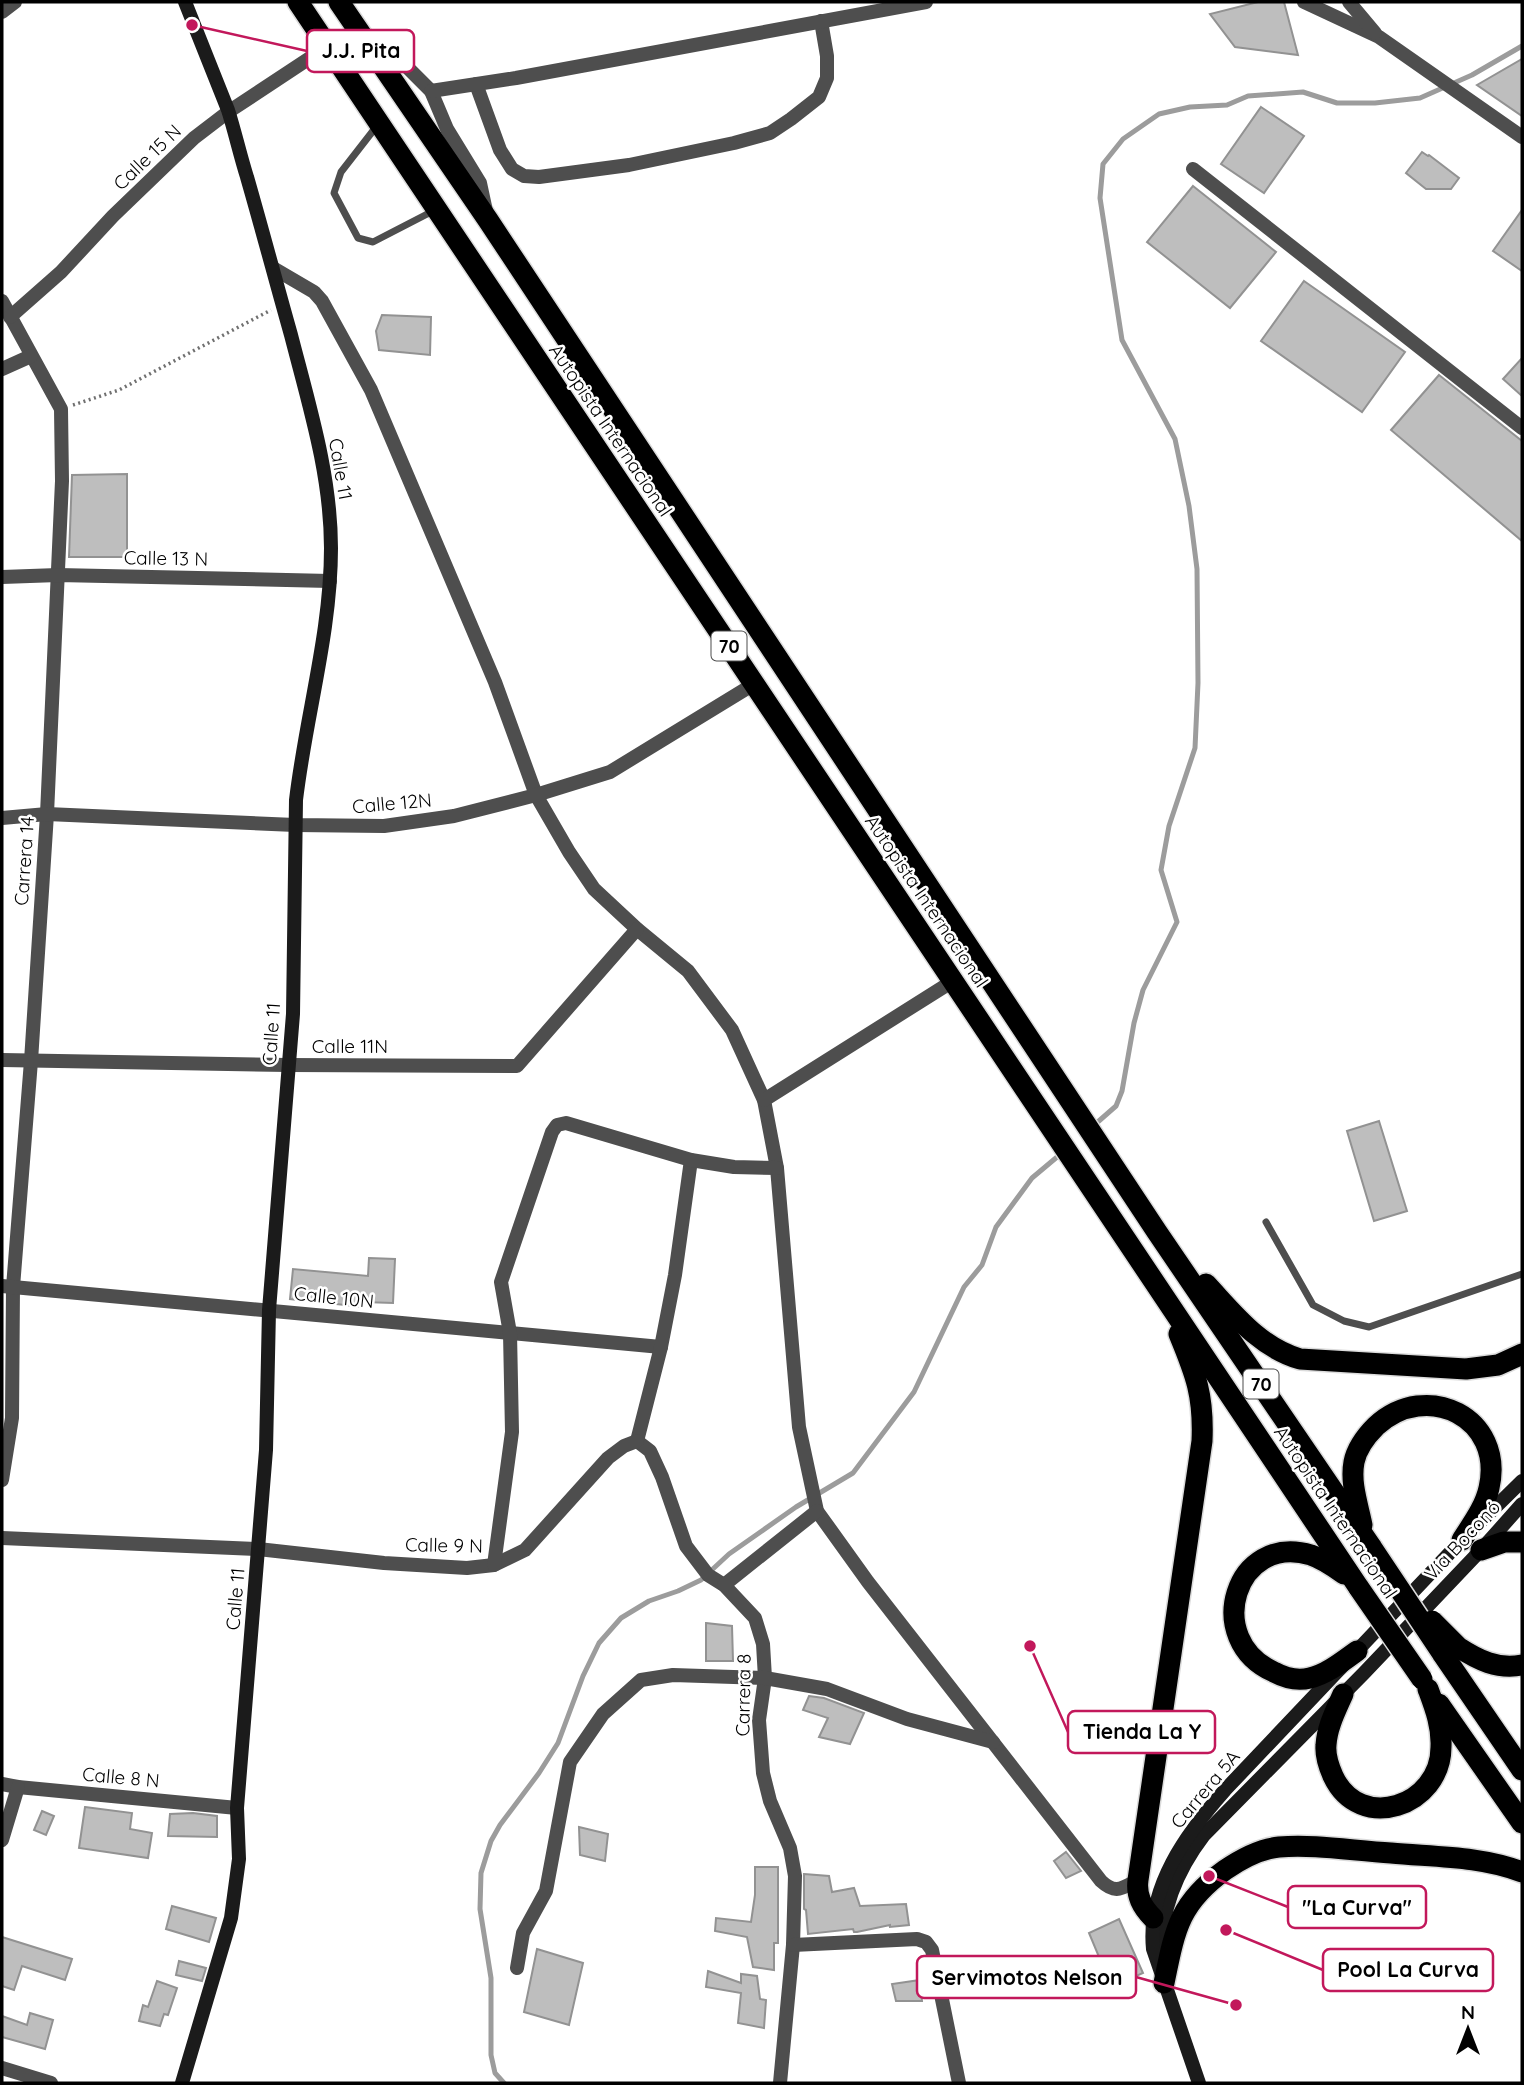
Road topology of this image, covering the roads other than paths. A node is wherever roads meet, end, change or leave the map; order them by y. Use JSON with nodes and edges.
{"nodes":[{"id":1,"x":15,"y":2,"type":"edge"},
{"id":2,"x":185,"y":2,"type":"edge"},
{"id":3,"x":298,"y":2,"type":"edge"},
{"id":4,"x":339,"y":2,"type":"edge"},
{"id":5,"x":926,"y":2,"type":"edge"},
{"id":6,"x":1304,"y":2,"type":"edge"},
{"id":7,"x":1349,"y":2,"type":"edge"},
{"id":8,"x":2,"y":12,"type":"edge"},
{"id":9,"x":821,"y":21,"type":"junction"},
{"id":10,"x":360,"y":33,"type":"junction"},
{"id":11,"x":1378,"y":37,"type":"junction"},
{"id":12,"x":328,"y":46,"type":"junction"},
{"id":13,"x":476,"y":84,"type":"junction"},
{"id":14,"x":431,"y":91,"type":"junction"},
{"id":15,"x":228,"y":112,"type":"junction"},
{"id":16,"x":379,"y":123,"type":"junction"},
{"id":17,"x":1522,"y":137,"type":"edge"},
{"id":18,"x":1193,"y":169,"type":"dead end"},
{"id":19,"x":436,"y":210,"type":"junction"},
{"id":20,"x":488,"y":220,"type":"junction"},
{"id":21,"x":273,"y":268,"type":"junction"},
{"id":22,"x":2,"y":301,"type":"edge"},
{"id":23,"x":10,"y":317,"type":"junction"},
{"id":24,"x":31,"y":356,"type":"junction"},
{"id":25,"x":2,"y":369,"type":"edge"},
{"id":26,"x":1522,"y":428,"type":"edge"},
{"id":27,"x":58,"y":575,"type":"junction"},
{"id":28,"x":2,"y":577,"type":"edge"},
{"id":29,"x":330,"y":581,"type":"junction"},
{"id":30,"x":754,"y":684,"type":"junction"},
{"id":31,"x":536,"y":795,"type":"junction"},
{"id":32,"x":47,"y":814,"type":"junction"},
{"id":33,"x":2,"y":818,"type":"edge"},
{"id":34,"x":295,"y":825,"type":"junction"},
{"id":35,"x":637,"y":929,"type":"junction"},
{"id":36,"x":953,"y":981,"type":"junction"},
{"id":37,"x":2,"y":1060,"type":"edge"},
{"id":38,"x":31,"y":1061,"type":"junction"},
{"id":39,"x":288,"y":1065,"type":"junction"},
{"id":40,"x":764,"y":1100,"type":"junction"},
{"id":41,"x":691,"y":1160,"type":"junction"},
{"id":42,"x":777,"y":1168,"type":"junction"},
{"id":43,"x":1266,"y":1222,"type":"dead end"},
{"id":44,"x":1157,"y":1231,"type":"junction"},
{"id":45,"x":1522,"y":1274,"type":"edge"},
{"id":46,"x":7,"y":1287,"type":"edge"},
{"id":47,"x":1161,"y":1290,"type":"junction"},
{"id":48,"x":269,"y":1310,"type":"junction"},
{"id":49,"x":510,"y":1333,"type":"junction"},
{"id":50,"x":662,"y":1347,"type":"junction"},
{"id":51,"x":1522,"y":1353,"type":"edge"},
{"id":52,"x":637,"y":1441,"type":"junction"},
{"id":53,"x":2,"y":1480,"type":"edge"},
{"id":54,"x":1522,"y":1481,"type":"edge"},
{"id":55,"x":1522,"y":1504,"type":"edge"},
{"id":56,"x":817,"y":1511,"type":"junction"},
{"id":57,"x":2,"y":1538,"type":"edge"},
{"id":58,"x":1462,"y":1540,"type":"junction"},
{"id":59,"x":1522,"y":1542,"type":"edge"},
{"id":60,"x":1368,"y":1543,"type":"junction"},
{"id":61,"x":258,"y":1549,"type":"junction"},
{"id":62,"x":1481,"y":1550,"type":"junction"},
{"id":63,"x":494,"y":1565,"type":"junction"},
{"id":64,"x":1356,"y":1584,"type":"junction"},
{"id":65,"x":724,"y":1585,"type":"junction"},
{"id":66,"x":1450,"y":1650,"type":"junction"},
{"id":67,"x":1357,"y":1651,"type":"junction"},
{"id":68,"x":1522,"y":1664,"type":"edge"},
{"id":69,"x":765,"y":1678,"type":"junction"},
{"id":70,"x":1425,"y":1684,"type":"junction"},
{"id":71,"x":1343,"y":1694,"type":"junction"},
{"id":72,"x":993,"y":1742,"type":"junction"},
{"id":73,"x":1522,"y":1770,"type":"edge"},
{"id":74,"x":2,"y":1784,"type":"edge"},
{"id":75,"x":18,"y":1787,"type":"junction"},
{"id":76,"x":237,"y":1808,"type":"junction"},
{"id":77,"x":1522,"y":1823,"type":"edge"},
{"id":78,"x":2,"y":1840,"type":"edge"},
{"id":79,"x":1522,"y":1872,"type":"edge"},
{"id":80,"x":1138,"y":1880,"type":"junction"},
{"id":81,"x":1153,"y":1918,"type":"junction"},
{"id":82,"x":793,"y":1945,"type":"junction"},
{"id":83,"x":517,"y":1968,"type":"dead end"},
{"id":84,"x":1164,"y":1983,"type":"junction"},
{"id":85,"x":2,"y":2068,"type":"edge"},
{"id":86,"x":51,"y":2083,"type":"edge"},
{"id":87,"x":182,"y":2083,"type":"edge"},
{"id":88,"x":780,"y":2083,"type":"edge"},
{"id":89,"x":959,"y":2083,"type":"edge"},
{"id":90,"x":1199,"y":2083,"type":"edge"}],
"edges":[{"from":1,"to":8,"type":"street"},
{"from":2,"to":15,"type":"street","name":"Calle 11"},
{"from":3,"to":12,"type":"highway","name":"Autopista Internacional","number":"70"},
{"from":4,"to":10,"type":"highway","name":"Autopista Internacional","number":"70"},
{"from":5,"to":9,"type":"street"},
{"from":6,"to":11,"type":"street"},
{"from":7,"to":11,"type":"street"},
{"from":9,"to":13,"type":"street"},
{"from":9,"to":13,"type":"street"},
{"from":10,"to":14,"type":"street"},
{"from":10,"to":20,"type":"highway","name":"Autopista Internacional","number":"70"},
{"from":11,"to":17,"type":"street"},
{"from":12,"to":15,"type":"street","name":"Calle 15 N"},
{"from":12,"to":16,"type":"highway","name":"Autopista Internacional","number":"70"},
{"from":13,"to":14,"type":"street"},
{"from":14,"to":20,"type":"street"},
{"from":15,"to":21,"type":"street","name":"Calle 11"},
{"from":15,"to":23,"type":"street","name":"Calle 15 N"},
{"from":16,"to":19,"type":"highway","name":"Autopista Internacional","number":"70"},
{"from":16,"to":19,"type":"lane"},
{"from":18,"to":26,"type":"street"},
{"from":19,"to":30,"type":"highway","name":"Autopista Internacional","number":"70"},
{"from":20,"to":44,"type":"highway","name":"Autopista Internacional","number":"70"},
{"from":21,"to":29,"type":"street","name":"Calle 11"},
{"from":21,"to":31,"type":"street"},
{"from":22,"to":23,"type":"street","name":"Carrera 14"},
{"from":23,"to":24,"type":"street","name":"Carrera 14"},
{"from":24,"to":25,"type":"street"},
{"from":24,"to":27,"type":"street","name":"Carrera 14"},
{"from":27,"to":28,"type":"street","name":"Calle 13 N"},
{"from":27,"to":29,"type":"street","name":"Calle 13 N"},
{"from":27,"to":32,"type":"street","name":"Carrera 14"},
{"from":29,"to":34,"type":"street","name":"Calle 11"},
{"from":30,"to":31,"type":"street","name":"Calle 12N"},
{"from":30,"to":36,"type":"highway","name":"Autopista Internacional","number":"70"},
{"from":31,"to":34,"type":"street","name":"Calle 12N"},
{"from":31,"to":35,"type":"street"},
{"from":32,"to":33,"type":"street","name":"Calle 12N"},
{"from":32,"to":34,"type":"street","name":"Calle 12N"},
{"from":32,"to":38,"type":"street","name":"Carrera 14"},
{"from":34,"to":39,"type":"street","name":"Calle 11"},
{"from":35,"to":39,"type":"street","name":"Calle 11N"},
{"from":35,"to":40,"type":"street"},
{"from":36,"to":40,"type":"street"},
{"from":36,"to":47,"type":"highway","name":"Autopista Internacional","number":"70"},
{"from":37,"to":38,"type":"street","name":"Calle 11N"},
{"from":38,"to":39,"type":"street","name":"Calle 11N"},
{"from":38,"to":46,"type":"street","name":"Carrera 14"},
{"from":39,"to":48,"type":"street","name":"Calle 11"},
{"from":40,"to":42,"type":"street"},
{"from":41,"to":42,"type":"street"},
{"from":41,"to":49,"type":"street"},
{"from":41,"to":50,"type":"street"},
{"from":42,"to":56,"type":"street"},
{"from":43,"to":45,"type":"lane"},
{"from":44,"to":51,"type":"highway"},
{"from":44,"to":60,"type":"highway","name":"Autopista Internacional","number":"70"},
{"from":46,"to":48,"type":"street","name":"Calle 10N"},
{"from":46,"to":53,"type":"street","name":"Carrera 14"},
{"from":47,"to":64,"type":"highway","name":"Autopista Internacional","number":"70"},
{"from":47,"to":80,"type":"highway"},
{"from":48,"to":49,"type":"street","name":"Calle 10N"},
{"from":48,"to":61,"type":"street","name":"Calle 11"},
{"from":49,"to":50,"type":"street","name":"Calle 10N"},
{"from":49,"to":63,"type":"street"},
{"from":50,"to":52,"type":"street"},
{"from":52,"to":63,"type":"street","name":"Calle 9 N"},
{"from":52,"to":65,"type":"street","name":"Carrera 8"},
{"from":54,"to":58,"type":"street","name":"Vía Boconó"},
{"from":55,"to":62,"type":"street","name":"Vía Boconó"},
{"from":56,"to":65,"type":"street"},
{"from":56,"to":72,"type":"street"},
{"from":57,"to":61,"type":"street","name":"Calle 9 N"},
{"from":58,"to":60,"type":"highway"},
{"from":58,"to":67,"type":"street","name":"Vía Boconó"},
{"from":59,"to":62,"type":"highway"},
{"from":60,"to":66,"type":"highway","name":"Autopista Internacional","number":"70","bridge":true},
{"from":61,"to":63,"type":"street","name":"Calle 9 N"},
{"from":61,"to":76,"type":"street","name":"Calle 11"},
{"from":62,"to":71,"type":"street","name":"Vía Boconó"},
{"from":64,"to":67,"type":"highway"},
{"from":64,"to":70,"type":"highway","name":"Autopista Internacional","number":"70","bridge":true},
{"from":65,"to":69,"type":"street","name":"Carrera 8"},
{"from":66,"to":68,"type":"highway"},
{"from":66,"to":73,"type":"highway","name":"Autopista Internacional","number":"70"},
{"from":67,"to":81,"type":"street","name":"Carrera 5A"},
{"from":69,"to":72,"type":"street"},
{"from":69,"to":82,"type":"street","name":"Carrera 8"},
{"from":69,"to":83,"type":"street"},
{"from":70,"to":71,"type":"highway"},
{"from":70,"to":77,"type":"highway","name":"Autopista Internacional","number":"70"},
{"from":71,"to":84,"type":"street","name":"Carrera 5A"},
{"from":72,"to":80,"type":"street"},
{"from":74,"to":75,"type":"street","name":"Calle 8 N"},
{"from":75,"to":76,"type":"street","name":"Calle 8 N"},
{"from":75,"to":78,"type":"street"},
{"from":76,"to":87,"type":"street","name":"Calle 11"},
{"from":79,"to":84,"type":"highway"},
{"from":80,"to":81,"type":"highway"},
{"from":81,"to":84,"type":"street","name":"Carrera 5A"},
{"from":82,"to":88,"type":"street","name":"Carrera 8"},
{"from":82,"to":89,"type":"street"},
{"from":84,"to":90,"type":"street","name":"Carrera 5A"},
{"from":85,"to":86,"type":"street"}]}
